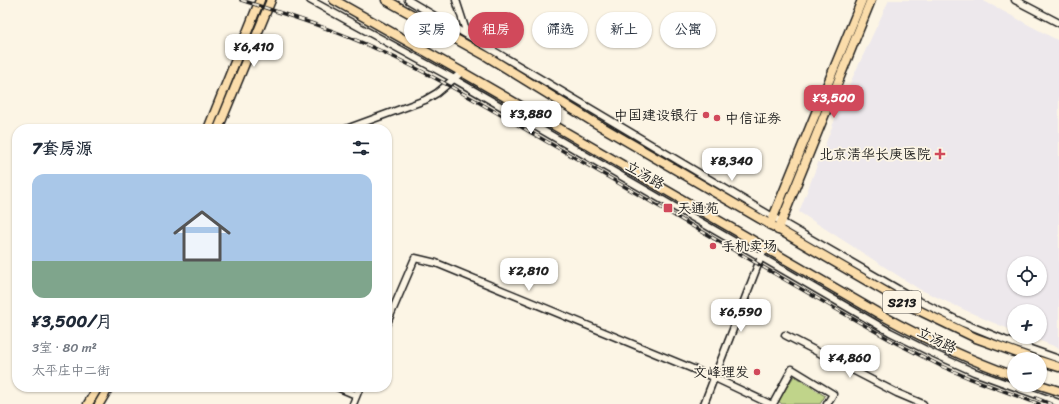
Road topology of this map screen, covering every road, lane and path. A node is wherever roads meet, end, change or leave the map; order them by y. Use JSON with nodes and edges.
{"nodes":[{"id":1,"x":260,"y":0,"type":"edge"},
{"id":2,"x":271,"y":0,"type":"edge"},
{"id":3,"x":310,"y":0,"type":"edge"},
{"id":4,"x":334,"y":0,"type":"edge"},
{"id":5,"x":386,"y":0,"type":"edge"},
{"id":6,"x":408,"y":0,"type":"edge"},
{"id":7,"x":456,"y":0,"type":"edge"},
{"id":8,"x":862,"y":0,"type":"edge"},
{"id":9,"x":871,"y":0,"type":"edge"},
{"id":10,"x":1015,"y":0,"type":"edge"},
{"id":11,"x":1032,"y":0,"type":"edge"},
{"id":12,"x":1029,"y":7,"type":"junction"},
{"id":13,"x":1059,"y":23,"type":"edge"},
{"id":14,"x":467,"y":34,"type":"junction"},
{"id":15,"x":462,"y":72,"type":"junction"},
{"id":16,"x":454,"y":79,"type":"junction"},
{"id":17,"x":210,"y":124,"type":"edge"},
{"id":18,"x":220,"y":124,"type":"edge"},
{"id":19,"x":360,"y":124,"type":"edge"},
{"id":20,"x":773,"y":217,"type":"junction"},
{"id":21,"x":781,"y":222,"type":"junction"},
{"id":22,"x":770,"y":225,"type":"junction"},
{"id":23,"x":778,"y":230,"type":"junction"},
{"id":24,"x":765,"y":248,"type":"junction"},
{"id":25,"x":761,"y":256,"type":"junction"},
{"id":26,"x":392,"y":311,"type":"edge"},
{"id":27,"x":785,"y":335,"type":"dead end"},
{"id":28,"x":1015,"y":352,"type":"edge"},
{"id":29,"x":1059,"y":359,"type":"edge"},
{"id":30,"x":1047,"y":363,"type":"edge"},
{"id":31,"x":1059,"y":367,"type":"edge"},
{"id":32,"x":1007,"y":374,"type":"edge"},
{"id":33,"x":714,"y":378,"type":"junction"},
{"id":34,"x":1047,"y":387,"type":"edge"},
{"id":35,"x":1059,"y":391,"type":"edge"},
{"id":36,"x":95,"y":392,"type":"edge"},
{"id":37,"x":106,"y":392,"type":"edge"},
{"id":38,"x":351,"y":392,"type":"edge"},
{"id":39,"x":356,"y":394,"type":"joint"},
{"id":40,"x":1059,"y":402,"type":"edge"},
{"id":41,"x":88,"y":404,"type":"edge"},
{"id":42,"x":99,"y":404,"type":"edge"},
{"id":43,"x":353,"y":404,"type":"edge"},
{"id":44,"x":704,"y":404,"type":"edge"},
{"id":45,"x":771,"y":404,"type":"edge"},
{"id":46,"x":827,"y":404,"type":"edge"},
{"id":47,"x":923,"y":404,"type":"edge"}],
"edges":[{"from":1,"to":17,"type":"main road"},
{"from":2,"to":18,"type":"main road"},
{"from":3,"to":16,"type":"street","name":"立汤路","number":"S213"},
{"from":4,"to":15,"type":"main road","name":"立汤路","number":"S213"},
{"from":5,"to":22,"type":"main road","name":"立汤路","number":"S213"},
{"from":6,"to":14,"type":"street","name":"立汤路","number":"S213"},
{"from":7,"to":14,"type":"street"},
{"from":8,"to":20,"type":"main road"},
{"from":9,"to":21,"type":"main road"},
{"from":10,"to":12,"type":"street"},
{"from":11,"to":12,"type":"street"},
{"from":12,"to":13,"type":"street"},
{"from":14,"to":20,"type":"street","name":"立汤路","number":"S213"},
{"from":15,"to":16,"type":"street"},
{"from":15,"to":24,"type":"main road","name":"立汤路","number":"S213"},
{"from":16,"to":19,"type":"street"},
{"from":16,"to":25,"type":"street","name":"立汤路","number":"S213"},
{"from":20,"to":21,"type":"street","name":"立汤路","number":"S213"},
{"from":20,"to":22,"type":"main road"},
{"from":21,"to":23,"type":"main road"},
{"from":21,"to":29,"type":"street","name":"立汤路","number":"S213"},
{"from":22,"to":23,"type":"main road","name":"立汤路","number":"S213"},
{"from":23,"to":28,"type":"main road","name":"立汤路","number":"S213"},
{"from":24,"to":25,"type":"street"},
{"from":24,"to":32,"type":"main road","name":"立汤路","number":"S213"},
{"from":25,"to":33,"type":"street"},
{"from":25,"to":40,"type":"street","name":"立汤路","number":"S213"},
{"from":26,"to":33,"type":"street"},
{"from":27,"to":47,"type":"street"},
{"from":30,"to":31,"type":"main road"},
{"from":33,"to":44,"type":"street"},
{"from":33,"to":45,"type":"street"},
{"from":34,"to":35,"type":"main road"},
{"from":36,"to":41,"type":"main road"},
{"from":37,"to":42,"type":"main road"},
{"from":38,"to":39,"type":"street"},
{"from":39,"to":43,"type":"street"},
{"from":45,"to":46,"type":"street"}]}
